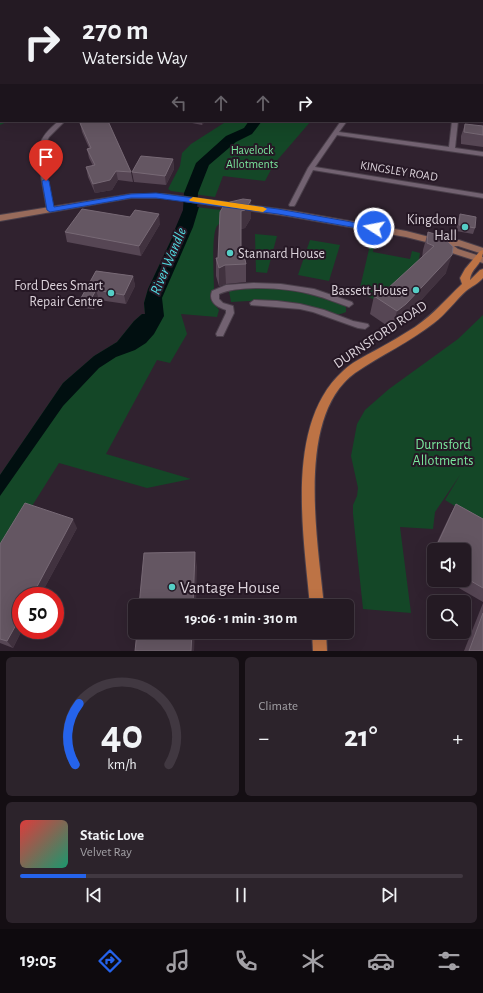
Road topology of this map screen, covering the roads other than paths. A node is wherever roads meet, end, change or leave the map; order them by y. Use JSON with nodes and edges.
{"nodes":[{"id":1,"x":61,"y":122,"type":"edge"},
{"id":2,"x":343,"y":122,"type":"edge"},
{"id":3,"x":455,"y":122,"type":"edge"},
{"id":4,"x":335,"y":132,"type":"junction"},
{"id":5,"x":452,"y":149,"type":"junction"},
{"id":6,"x":483,"y":154,"type":"edge"},
{"id":7,"x":311,"y":168,"type":"junction"},
{"id":8,"x":483,"y":196,"type":"edge"},
{"id":9,"x":292,"y":205,"type":"dead end"},
{"id":10,"x":50,"y":210,"type":"junction"},
{"id":11,"x":0,"y":218,"type":"edge"},
{"id":12,"x":482,"y":255,"type":"edge"},
{"id":13,"x":483,"y":272,"type":"edge"},
{"id":14,"x":467,"y":285,"type":"junction"},
{"id":15,"x":254,"y":303,"type":"dead end"},
{"id":16,"x":350,"y":304,"type":"dead end"},
{"id":17,"x":365,"y":326,"type":"dead end"},
{"id":18,"x":220,"y":334,"type":"dead end"},
{"id":19,"x":316,"y":599,"type":"edge"},
{"id":20,"x":319,"y":639,"type":"edge"},
{"id":21,"x":320,"y":651,"type":"edge"}],
"edges":[{"from":1,"to":10,"type":"street"},
{"from":2,"to":4,"type":"street"},
{"from":3,"to":5,"type":"street"},
{"from":4,"to":5,"type":"street"},
{"from":4,"to":7,"type":"street"},
{"from":5,"to":6,"type":"street"},
{"from":7,"to":8,"type":"street","name":"KINGSLEY ROAD"},
{"from":7,"to":9,"type":"street"},
{"from":10,"to":11,"type":"main road"},
{"from":10,"to":12,"type":"main road"},
{"from":12,"to":14,"type":"main road","name":"DURNSFORD ROAD"},
{"from":13,"to":14,"type":"main road","name":"DURNSFORD ROAD"},
{"from":14,"to":19,"type":"main road","name":"DURNSFORD ROAD"},
{"from":15,"to":17,"type":"street"},
{"from":16,"to":18,"type":"street"},
{"from":20,"to":21,"type":"main road"}]}
